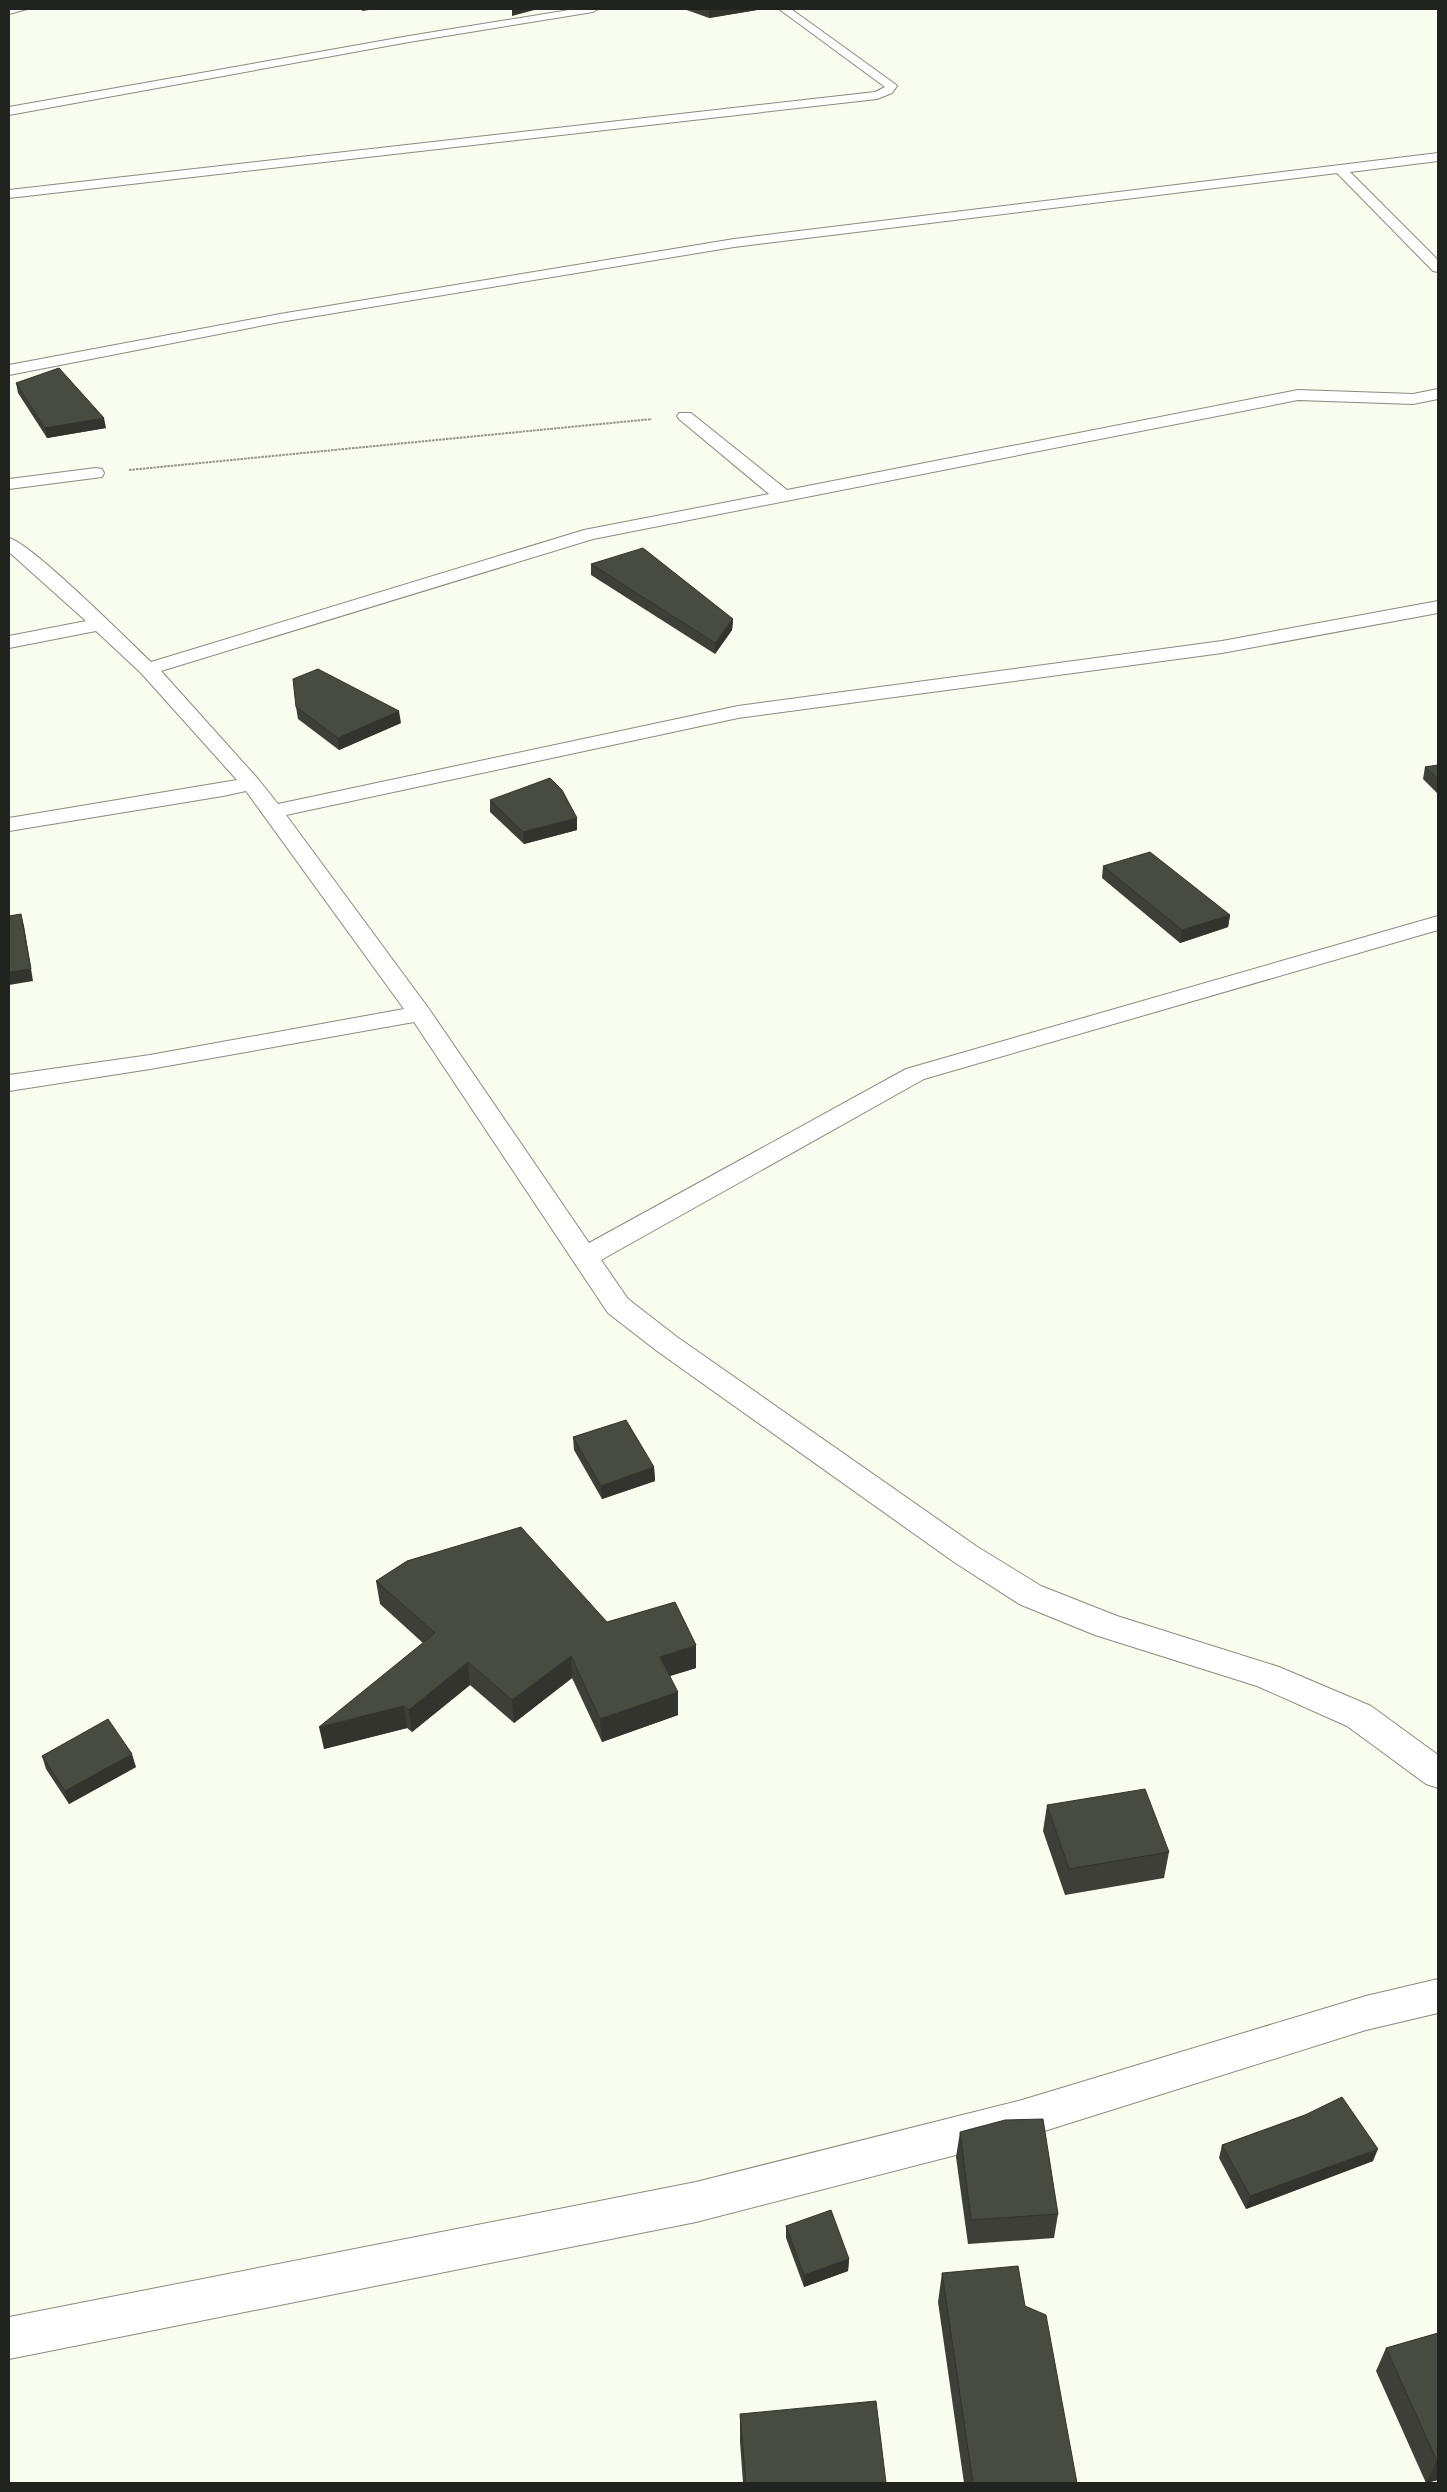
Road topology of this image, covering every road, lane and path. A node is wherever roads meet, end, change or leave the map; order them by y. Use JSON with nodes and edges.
{"nodes":[{"id":1,"x":22,"y":9,"type":"edge"},
{"id":2,"x":593,"y":9,"type":"edge"},
{"id":3,"x":784,"y":9,"type":"edge"},
{"id":4,"x":9,"y":11,"type":"edge"},
{"id":5,"x":9,"y":111,"type":"edge"},
{"id":6,"x":1438,"y":157,"type":"edge"},
{"id":7,"x":1340,"y":169,"type":"junction"},
{"id":8,"x":9,"y":194,"type":"edge"},
{"id":9,"x":1438,"y":268,"type":"edge"},
{"id":10,"x":9,"y":370,"type":"edge"},
{"id":11,"x":1438,"y":394,"type":"edge"},
{"id":12,"x":685,"y":416,"type":"joint"},
{"id":13,"x":96,"y":473,"type":"joint"},
{"id":14,"x":9,"y":484,"type":"edge"},
{"id":15,"x":783,"y":496,"type":"junction"},
{"id":16,"x":9,"y":543,"type":"edge"},
{"id":17,"x":1438,"y":607,"type":"edge"},
{"id":18,"x":101,"y":624,"type":"junction"},
{"id":19,"x":9,"y":642,"type":"edge"},
{"id":20,"x":148,"y":669,"type":"junction"},
{"id":21,"x":251,"y":783,"type":"junction"},
{"id":22,"x":272,"y":812,"type":"junction"},
{"id":23,"x":9,"y":825,"type":"edge"},
{"id":24,"x":1438,"y":923,"type":"edge"},
{"id":25,"x":420,"y":1014,"type":"junction"},
{"id":26,"x":9,"y":1083,"type":"edge"},
{"id":27,"x":585,"y":1256,"type":"junction"},
{"id":28,"x":1438,"y":1774,"type":"edge"},
{"id":29,"x":1438,"y":1996,"type":"edge"},
{"id":30,"x":9,"y":2338,"type":"edge"}],
"edges":[{"from":1,"to":4,"type":"street"},
{"from":2,"to":5,"type":"street"},
{"from":3,"to":8,"type":"street"},
{"from":6,"to":7,"type":"street"},
{"from":7,"to":9,"type":"street"},
{"from":7,"to":10,"type":"street"},
{"from":11,"to":15,"type":"street"},
{"from":12,"to":13,"type":"path"},
{"from":12,"to":15,"type":"street"},
{"from":13,"to":14,"type":"street"},
{"from":15,"to":20,"type":"street"},
{"from":16,"to":18,"type":"street"},
{"from":17,"to":22,"type":"street"},
{"from":18,"to":19,"type":"street"},
{"from":18,"to":20,"type":"street"},
{"from":20,"to":21,"type":"street"},
{"from":21,"to":22,"type":"street"},
{"from":21,"to":23,"type":"street"},
{"from":22,"to":25,"type":"street"},
{"from":24,"to":27,"type":"street"},
{"from":25,"to":26,"type":"street"},
{"from":25,"to":27,"type":"street"},
{"from":27,"to":28,"type":"street"},
{"from":29,"to":30,"type":"street"}]}
